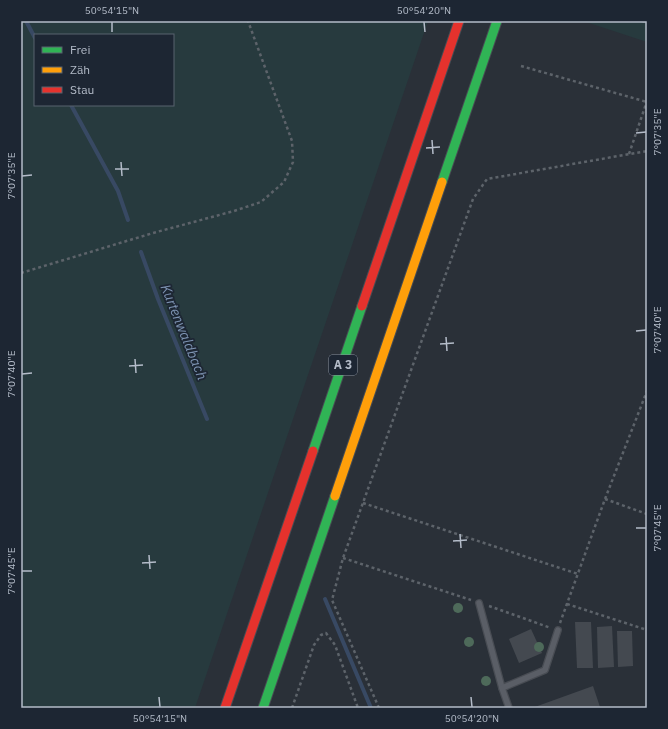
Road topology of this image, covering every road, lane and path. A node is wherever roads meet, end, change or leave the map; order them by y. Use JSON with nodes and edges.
{"nodes":[{"id":1,"x":248,"y":21,"type":"edge"},
{"id":2,"x":459,"y":21,"type":"edge"},
{"id":3,"x":497,"y":21,"type":"edge"},
{"id":4,"x":642,"y":21,"type":"edge"},
{"id":5,"x":647,"y":23,"type":"edge"},
{"id":6,"x":521,"y":66,"type":"dead end"},
{"id":7,"x":647,"y":101,"type":"edge"},
{"id":8,"x":647,"y":151,"type":"edge"},
{"id":9,"x":629,"y":154,"type":"junction"},
{"id":10,"x":21,"y":274,"type":"edge"},
{"id":11,"x":647,"y":391,"type":"edge"},
{"id":12,"x":605,"y":499,"type":"junction"},
{"id":13,"x":363,"y":503,"type":"junction"},
{"id":14,"x":647,"y":514,"type":"edge"},
{"id":15,"x":343,"y":558,"type":"junction"},
{"id":16,"x":578,"y":574,"type":"junction"},
{"id":17,"x":479,"y":603,"type":"junction"},
{"id":18,"x":567,"y":604,"type":"junction"},
{"id":19,"x":558,"y":630,"type":"junction"},
{"id":20,"x":647,"y":630,"type":"edge"},
{"id":21,"x":502,"y":688,"type":"junction"},
{"id":22,"x":225,"y":708,"type":"edge"},
{"id":23,"x":263,"y":708,"type":"edge"},
{"id":24,"x":292,"y":708,"type":"edge"},
{"id":25,"x":358,"y":708,"type":"edge"},
{"id":26,"x":379,"y":708,"type":"edge"},
{"id":27,"x":509,"y":708,"type":"edge"}],
"edges":[{"from":1,"to":10,"type":"path"},
{"from":2,"to":22,"type":"highway","number":"A 3"},
{"from":3,"to":23,"type":"highway","number":"A 3"},
{"from":4,"to":5,"type":"path"},
{"from":6,"to":7,"type":"path"},
{"from":7,"to":9,"type":"path"},
{"from":8,"to":9,"type":"path"},
{"from":9,"to":13,"type":"path"},
{"from":11,"to":12,"type":"path"},
{"from":12,"to":14,"type":"path"},
{"from":12,"to":16,"type":"path"},
{"from":13,"to":15,"type":"path"},
{"from":13,"to":16,"type":"path"},
{"from":15,"to":17,"type":"path"},
{"from":15,"to":26,"type":"path"},
{"from":16,"to":18,"type":"path"},
{"from":17,"to":19,"type":"path"},
{"from":17,"to":21,"type":"lane"},
{"from":18,"to":19,"type":"path"},
{"from":18,"to":20,"type":"path"},
{"from":19,"to":21,"type":"lane"},
{"from":21,"to":27,"type":"lane"},
{"from":24,"to":25,"type":"path"}]}
